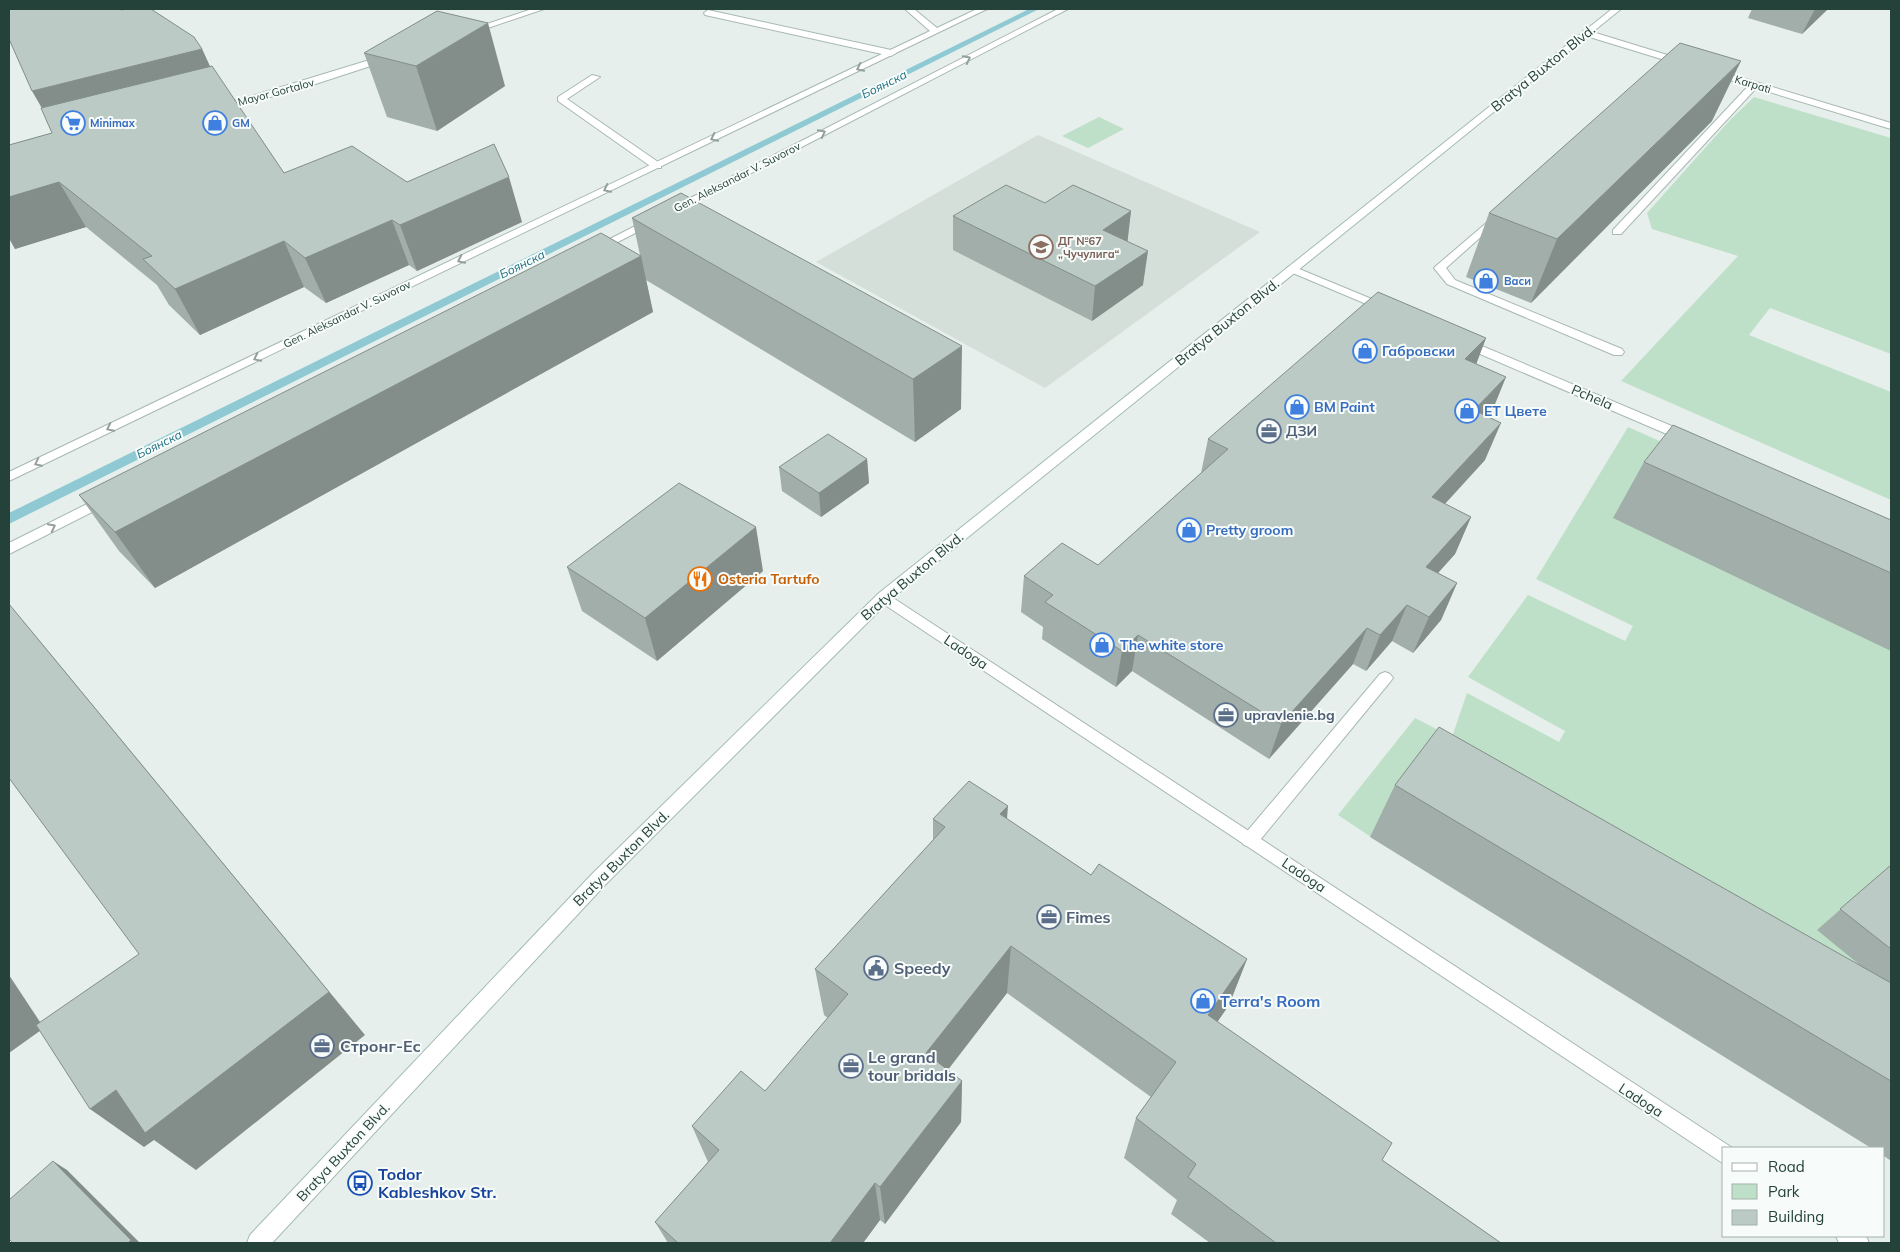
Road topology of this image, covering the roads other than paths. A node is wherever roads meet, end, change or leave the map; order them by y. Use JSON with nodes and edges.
{"nodes":[{"id":1,"x":540,"y":9,"type":"edge"},
{"id":2,"x":909,"y":9,"type":"edge"},
{"id":3,"x":983,"y":9,"type":"edge"},
{"id":4,"x":1064,"y":9,"type":"edge"},
{"id":5,"x":1616,"y":9,"type":"edge"},
{"id":6,"x":708,"y":13,"type":"dead end"},
{"id":7,"x":936,"y":32,"type":"junction"},
{"id":8,"x":1586,"y":33,"type":"junction"},
{"id":9,"x":461,"y":34,"type":"edge"},
{"id":10,"x":891,"y":53,"type":"junction"},
{"id":11,"x":396,"y":55,"type":"edge"},
{"id":12,"x":595,"y":76,"type":"dead end"},
{"id":13,"x":1755,"y":84,"type":"junction"},
{"id":14,"x":206,"y":111,"type":"edge"},
{"id":15,"x":1891,"y":126,"type":"edge"},
{"id":16,"x":656,"y":166,"type":"junction"},
{"id":17,"x":1505,"y":210,"type":"edge"},
{"id":18,"x":1617,"y":232,"type":"edge"},
{"id":19,"x":587,"y":253,"type":"edge"},
{"id":20,"x":1292,"y":269,"type":"junction"},
{"id":21,"x":1400,"y":314,"type":"edge"},
{"id":22,"x":1453,"y":337,"type":"edge"},
{"id":23,"x":1618,"y":352,"type":"dead end"},
{"id":24,"x":1699,"y":443,"type":"edge"},
{"id":25,"x":9,"y":477,"type":"edge"},
{"id":26,"x":118,"y":493,"type":"edge"},
{"id":27,"x":9,"y":549,"type":"edge"},
{"id":28,"x":884,"y":597,"type":"junction"},
{"id":29,"x":1385,"y":678,"type":"dead end"},
{"id":30,"x":1250,"y":840,"type":"junction"},
{"id":31,"x":1722,"y":1153,"type":"edge"},
{"id":32,"x":258,"y":1243,"type":"edge"}],
"edges":[{"from":1,"to":9,"type":"street"},
{"from":2,"to":7,"type":"street"},
{"from":3,"to":7,"type":"street","name":"Gen. Aleksandar V. Suvorov"},
{"from":19,"to":4,"type":"street","name":"Gen. Aleksandar V. Suvorov","one_way":true},
{"from":5,"to":8,"type":"street","name":"Bratya Buxton Blvd."},
{"from":6,"to":10,"type":"street"},
{"from":7,"to":10,"type":"street","name":"Gen. Aleksandar V. Suvorov"},
{"from":8,"to":13,"type":"street","name":"Karpati"},
{"from":8,"to":20,"type":"street","name":"Bratya Buxton Blvd."},
{"from":10,"to":16,"type":"street","name":"Gen. Aleksandar V. Suvorov","one_way":true},
{"from":11,"to":14,"type":"street","name":"Mayor Gortalov"},
{"from":12,"to":16,"type":"street"},
{"from":13,"to":15,"type":"street","name":"Karpati"},
{"from":13,"to":18,"type":"street"},
{"from":16,"to":25,"type":"street","name":"Gen. Aleksandar V. Suvorov","one_way":true},
{"from":17,"to":23,"type":"street"},
{"from":20,"to":21,"type":"street"},
{"from":20,"to":28,"type":"street","name":"Bratya Buxton Blvd."},
{"from":22,"to":24,"type":"street","name":"Pchela"},
{"from":27,"to":26,"type":"street","one_way":true},
{"from":28,"to":30,"type":"street","name":"Ladoga"},
{"from":28,"to":32,"type":"street","name":"Bratya Buxton Blvd."},
{"from":29,"to":30,"type":"street"},
{"from":30,"to":31,"type":"street","name":"Ladoga"}]}
